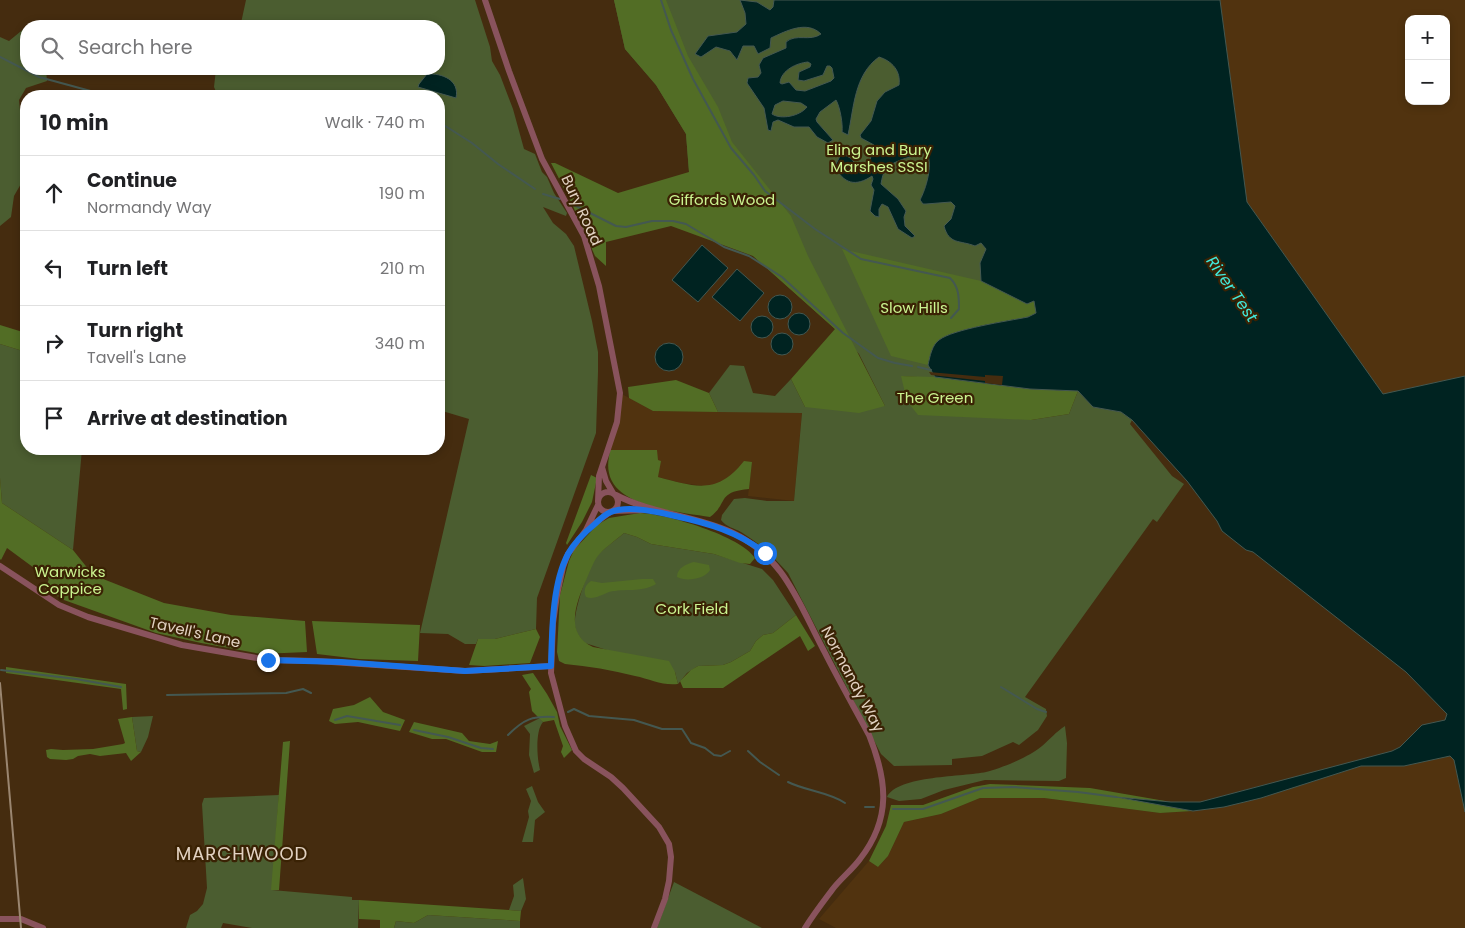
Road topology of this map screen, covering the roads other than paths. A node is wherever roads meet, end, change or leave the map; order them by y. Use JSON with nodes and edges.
{"nodes":[{"id":1,"x":485,"y":0,"type":"edge"},
{"id":2,"x":602,"y":467,"type":"junction"},
{"id":3,"x":614,"y":494,"type":"junction"},
{"id":4,"x":598,"y":503,"type":"junction"},
{"id":5,"x":649,"y":510,"type":"junction"},
{"id":6,"x":612,"y":512,"type":"junction"},
{"id":7,"x":586,"y":530,"type":"junction"},
{"id":8,"x":0,"y":566,"type":"edge"},
{"id":9,"x":551,"y":666,"type":"junction"},
{"id":10,"x":0,"y":919,"type":"edge"},
{"id":11,"x":43,"y":928,"type":"edge"},
{"id":12,"x":654,"y":928,"type":"edge"},
{"id":13,"x":805,"y":928,"type":"edge"}],
"edges":[{"from":1,"to":2,"type":"street","name":"Bury Road"},
{"from":2,"to":3,"type":"street"},
{"from":2,"to":4,"type":"street","name":"Bury Road"},
{"from":3,"to":4,"type":"street"},
{"from":3,"to":5,"type":"street","name":"Normandy Way"},
{"from":3,"to":6,"type":"street"},
{"from":4,"to":6,"type":"street"},
{"from":4,"to":7,"type":"street"},
{"from":5,"to":6,"type":"street","name":"Normandy Way"},
{"from":5,"to":13,"type":"street","name":"Normandy Way"},
{"from":6,"to":7,"type":"street"},
{"from":7,"to":9,"type":"street"},
{"from":8,"to":9,"type":"street","name":"Tavell's Lane"},
{"from":9,"to":12,"type":"street"},
{"from":10,"to":11,"type":"street"}]}
